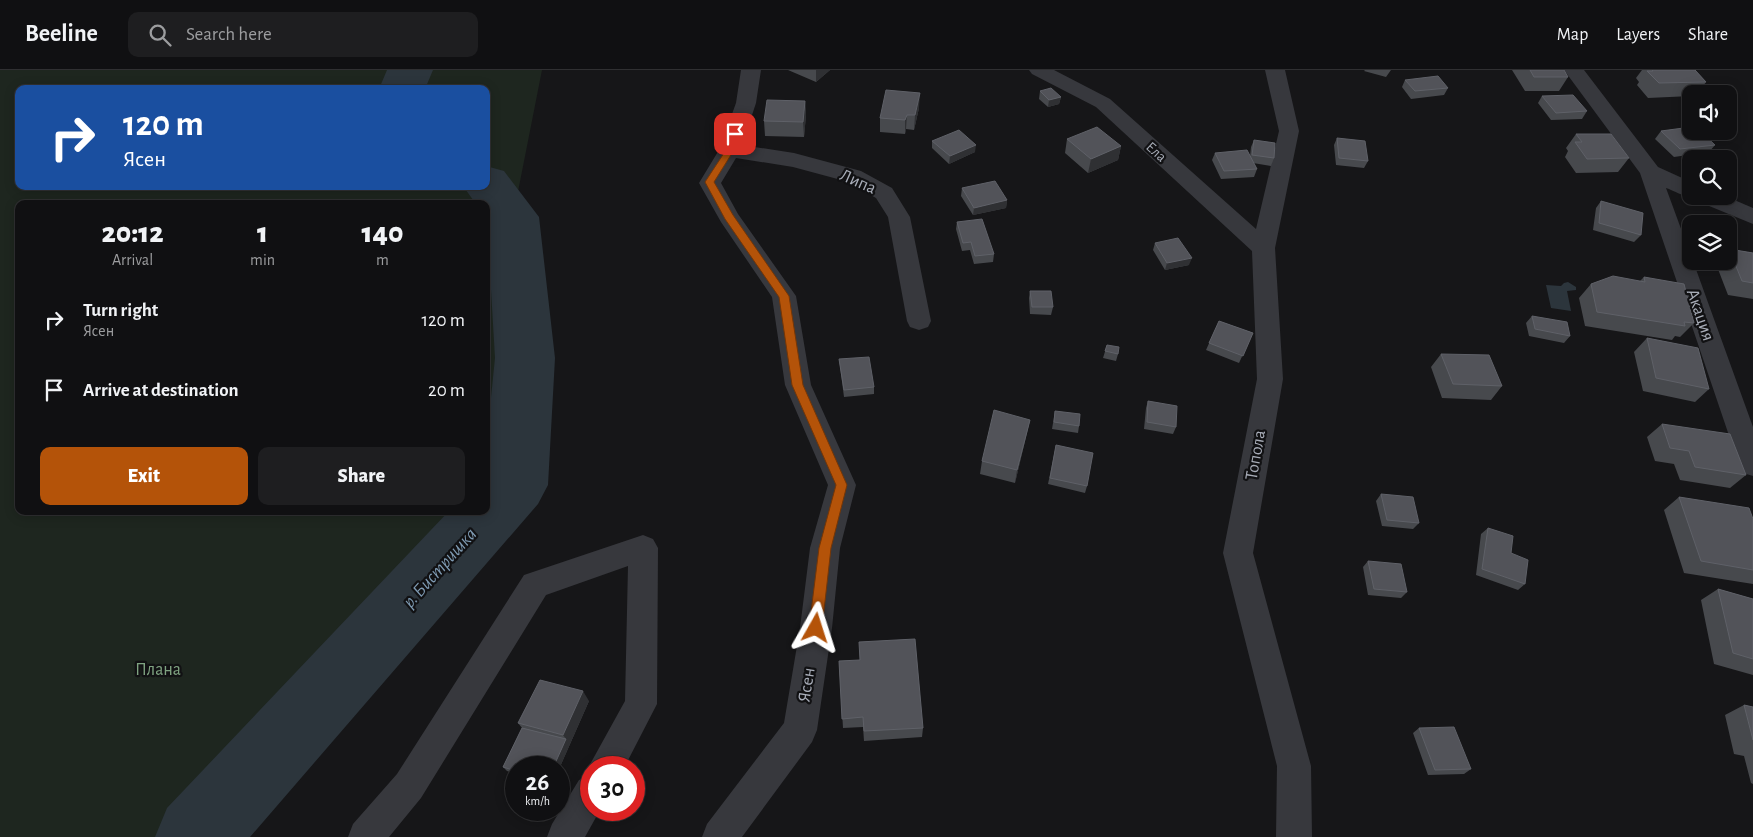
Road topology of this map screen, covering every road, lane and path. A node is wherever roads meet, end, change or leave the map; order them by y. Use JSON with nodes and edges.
{"nodes":[{"id":1,"x":751,"y":70,"type":"edge"},
{"id":2,"x":1039,"y":70,"type":"edge"},
{"id":3,"x":1274,"y":70,"type":"edge"},
{"id":4,"x":1574,"y":70,"type":"edge"},
{"id":5,"x":730,"y":150,"type":"junction"},
{"id":6,"x":1650,"y":172,"type":"junction"},
{"id":7,"x":1682,"y":186,"type":"edge"},
{"id":8,"x":1726,"y":205,"type":"edge"},
{"id":9,"x":1753,"y":217,"type":"edge"},
{"id":10,"x":1263,"y":248,"type":"junction"},
{"id":11,"x":919,"y":321,"type":"dead end"},
{"id":12,"x":1753,"y":465,"type":"edge"},
{"id":13,"x":612,"y":756,"type":"edge"},
{"id":14,"x":580,"y":811,"type":"edge"},
{"id":15,"x":366,"y":837,"type":"edge"},
{"id":16,"x":565,"y":837,"type":"edge"},
{"id":17,"x":720,"y":837,"type":"edge"},
{"id":18,"x":1294,"y":837,"type":"edge"}],
"edges":[{"from":1,"to":5,"type":"street","name":"Ясен"},
{"from":2,"to":10,"type":"street","name":"Ела"},
{"from":3,"to":10,"type":"street","name":"Топола"},
{"from":4,"to":6,"type":"street","name":"Акация"},
{"from":5,"to":11,"type":"street","name":"Липа"},
{"from":5,"to":17,"type":"street","name":"Ясен"},
{"from":6,"to":7,"type":"street"},
{"from":6,"to":12,"type":"street","name":"Акация"},
{"from":8,"to":9,"type":"street"},
{"from":10,"to":18,"type":"street","name":"Топола"},
{"from":13,"to":15,"type":"street"},
{"from":14,"to":16,"type":"street"}]}
